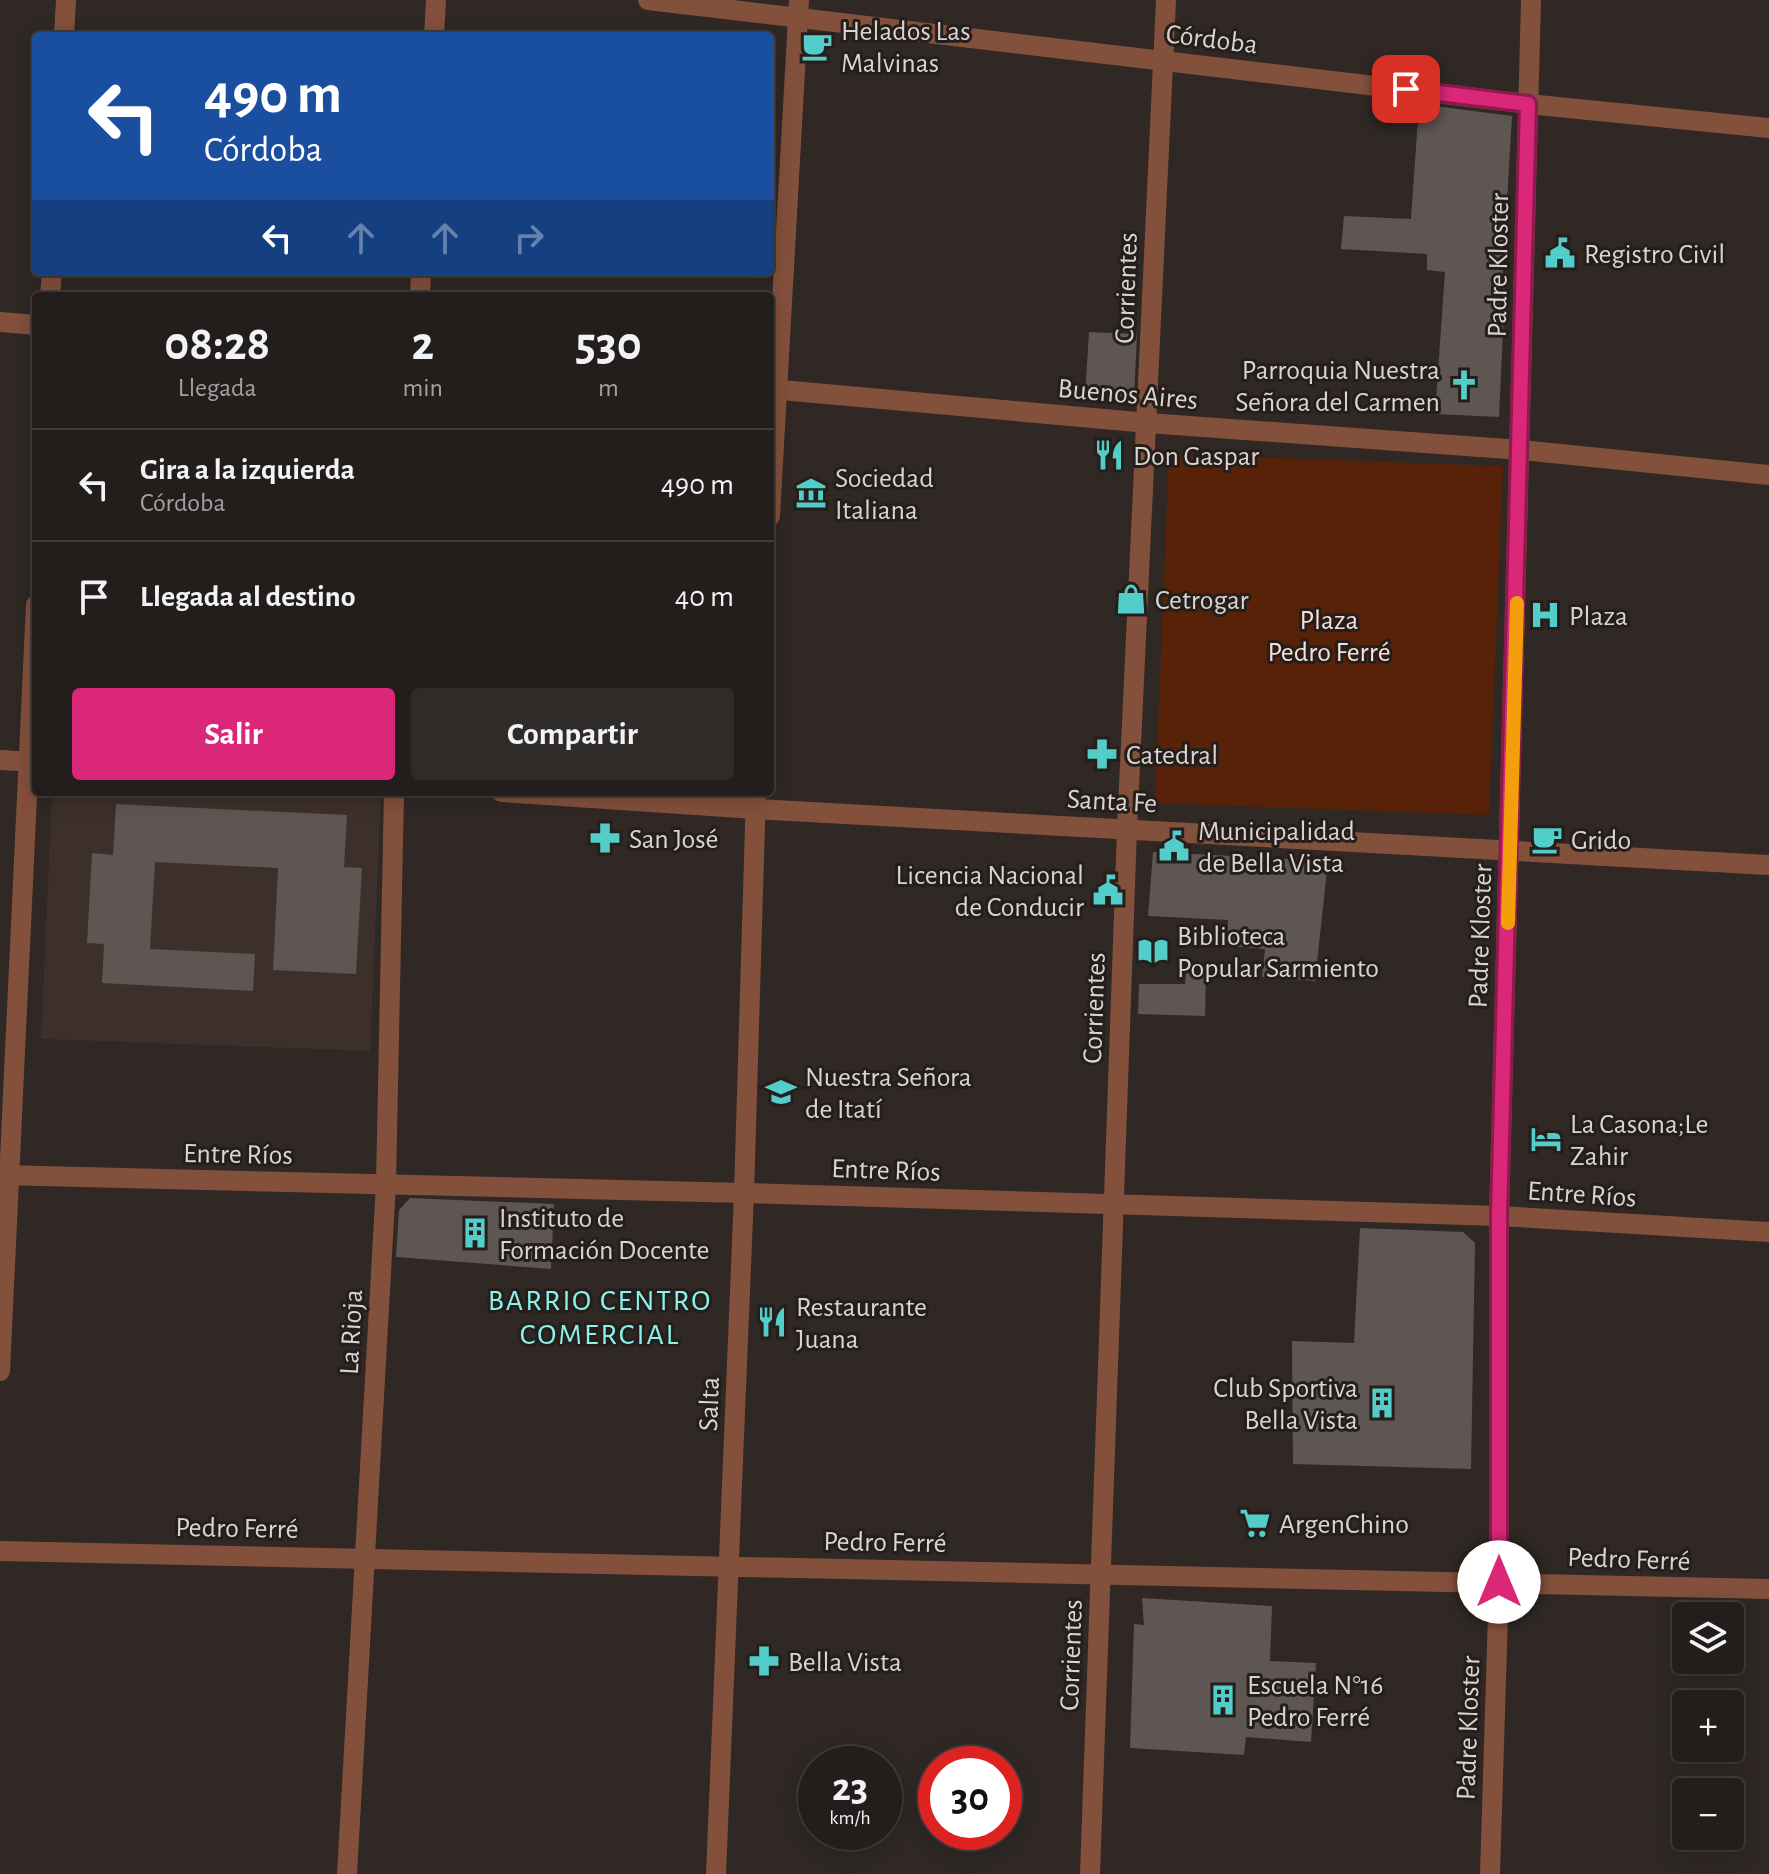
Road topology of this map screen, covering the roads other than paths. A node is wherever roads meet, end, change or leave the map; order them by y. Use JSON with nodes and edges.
{"nodes":[{"id":1,"x":66,"y":0,"type":"edge"},
{"id":2,"x":436,"y":0,"type":"edge"},
{"id":3,"x":648,"y":0,"type":"edge"},
{"id":4,"x":1166,"y":0,"type":"edge"},
{"id":5,"x":1531,"y":0,"type":"edge"},
{"id":6,"x":799,"y":9,"type":"edge"},
{"id":7,"x":64,"y":32,"type":"edge"},
{"id":8,"x":434,"y":32,"type":"edge"},
{"id":9,"x":1161,"y":61,"type":"junction"},
{"id":10,"x":1528,"y":104,"type":"junction"},
{"id":11,"x":1769,"y":128,"type":"edge"},
{"id":12,"x":0,"y":322,"type":"edge"},
{"id":13,"x":32,"y":325,"type":"edge"},
{"id":14,"x":774,"y":374,"type":"edge"},
{"id":15,"x":774,"y":389,"type":"edge"},
{"id":16,"x":1148,"y":423,"type":"junction"},
{"id":17,"x":1521,"y":450,"type":"junction"},
{"id":18,"x":1769,"y":475,"type":"edge"},
{"id":19,"x":0,"y":760,"type":"edge"},
{"id":20,"x":32,"y":762,"type":"edge"},
{"id":21,"x":394,"y":796,"type":"edge"},
{"id":22,"x":614,"y":796,"type":"edge"},
{"id":23,"x":756,"y":801,"type":"edge"},
{"id":24,"x":1127,"y":829,"type":"junction"},
{"id":25,"x":1510,"y":849,"type":"junction"},
{"id":26,"x":1769,"y":865,"type":"edge"},
{"id":27,"x":5,"y":1175,"type":"edge"},
{"id":28,"x":386,"y":1184,"type":"junction"},
{"id":29,"x":744,"y":1193,"type":"junction"},
{"id":30,"x":1113,"y":1204,"type":"junction"},
{"id":31,"x":1499,"y":1216,"type":"junction"},
{"id":32,"x":1769,"y":1232,"type":"edge"},
{"id":33,"x":0,"y":1371,"type":"edge"},
{"id":34,"x":0,"y":1551,"type":"edge"},
{"id":35,"x":366,"y":1558,"type":"junction"},
{"id":36,"x":729,"y":1565,"type":"junction"},
{"id":37,"x":1101,"y":1575,"type":"junction"},
{"id":38,"x":1499,"y":1582,"type":"junction"},
{"id":39,"x":1769,"y":1589,"type":"edge"},
{"id":40,"x":347,"y":1874,"type":"edge"},
{"id":41,"x":716,"y":1874,"type":"edge"},
{"id":42,"x":1090,"y":1874,"type":"edge"},
{"id":43,"x":1490,"y":1874,"type":"edge"}],
"edges":[{"from":1,"to":7,"type":"street"},
{"from":2,"to":8,"type":"street"},
{"from":3,"to":6,"type":"street","name":"Córdoba"},
{"from":4,"to":9,"type":"street","name":"Corrientes"},
{"from":5,"to":10,"type":"street","name":"Padre Kloster"},
{"from":6,"to":9,"type":"street","name":"Córdoba"},
{"from":6,"to":14,"type":"street"},
{"from":9,"to":10,"type":"street","name":"Córdoba"},
{"from":9,"to":16,"type":"street","name":"Corrientes"},
{"from":10,"to":11,"type":"street","name":"Córdoba"},
{"from":10,"to":17,"type":"street","name":"Padre Kloster"},
{"from":12,"to":13,"type":"street"},
{"from":15,"to":16,"type":"street","name":"Buenos Aires"},
{"from":16,"to":17,"type":"street","name":"Buenos Aires"},
{"from":16,"to":24,"type":"street","name":"Corrientes"},
{"from":17,"to":18,"type":"street","name":"Buenos Aires"},
{"from":17,"to":25,"type":"street","name":"Padre Kloster"},
{"from":19,"to":20,"type":"street"},
{"from":20,"to":27,"type":"street"},
{"from":21,"to":28,"type":"street","name":"La Rioja"},
{"from":22,"to":23,"type":"street","name":"Santa Fe"},
{"from":23,"to":24,"type":"street","name":"Santa Fe"},
{"from":23,"to":29,"type":"street","name":"Salta"},
{"from":24,"to":25,"type":"street","name":"Santa Fe"},
{"from":24,"to":30,"type":"street","name":"Corrientes"},
{"from":25,"to":26,"type":"street","name":"Santa Fe"},
{"from":25,"to":31,"type":"street","name":"Padre Kloster"},
{"from":27,"to":28,"type":"street","name":"Entre Ríos"},
{"from":27,"to":33,"type":"street"},
{"from":28,"to":29,"type":"street","name":"Entre Ríos"},
{"from":28,"to":35,"type":"street","name":"La Rioja"},
{"from":29,"to":30,"type":"street","name":"Entre Ríos"},
{"from":29,"to":36,"type":"street","name":"Salta"},
{"from":30,"to":31,"type":"street","name":"Entre Ríos"},
{"from":30,"to":37,"type":"street","name":"Corrientes"},
{"from":31,"to":32,"type":"street","name":"Entre Ríos"},
{"from":31,"to":38,"type":"street","name":"Padre Kloster"},
{"from":34,"to":35,"type":"street","name":"Pedro Ferré"},
{"from":35,"to":36,"type":"street","name":"Pedro Ferré"},
{"from":35,"to":40,"type":"street","name":"La Rioja"},
{"from":36,"to":37,"type":"street","name":"Pedro Ferré"},
{"from":36,"to":41,"type":"street","name":"Salta"},
{"from":37,"to":38,"type":"street","name":"Pedro Ferré"},
{"from":37,"to":42,"type":"street","name":"Corrientes"},
{"from":38,"to":39,"type":"street","name":"Pedro Ferré"},
{"from":38,"to":43,"type":"street","name":"Padre Kloster"}]}
